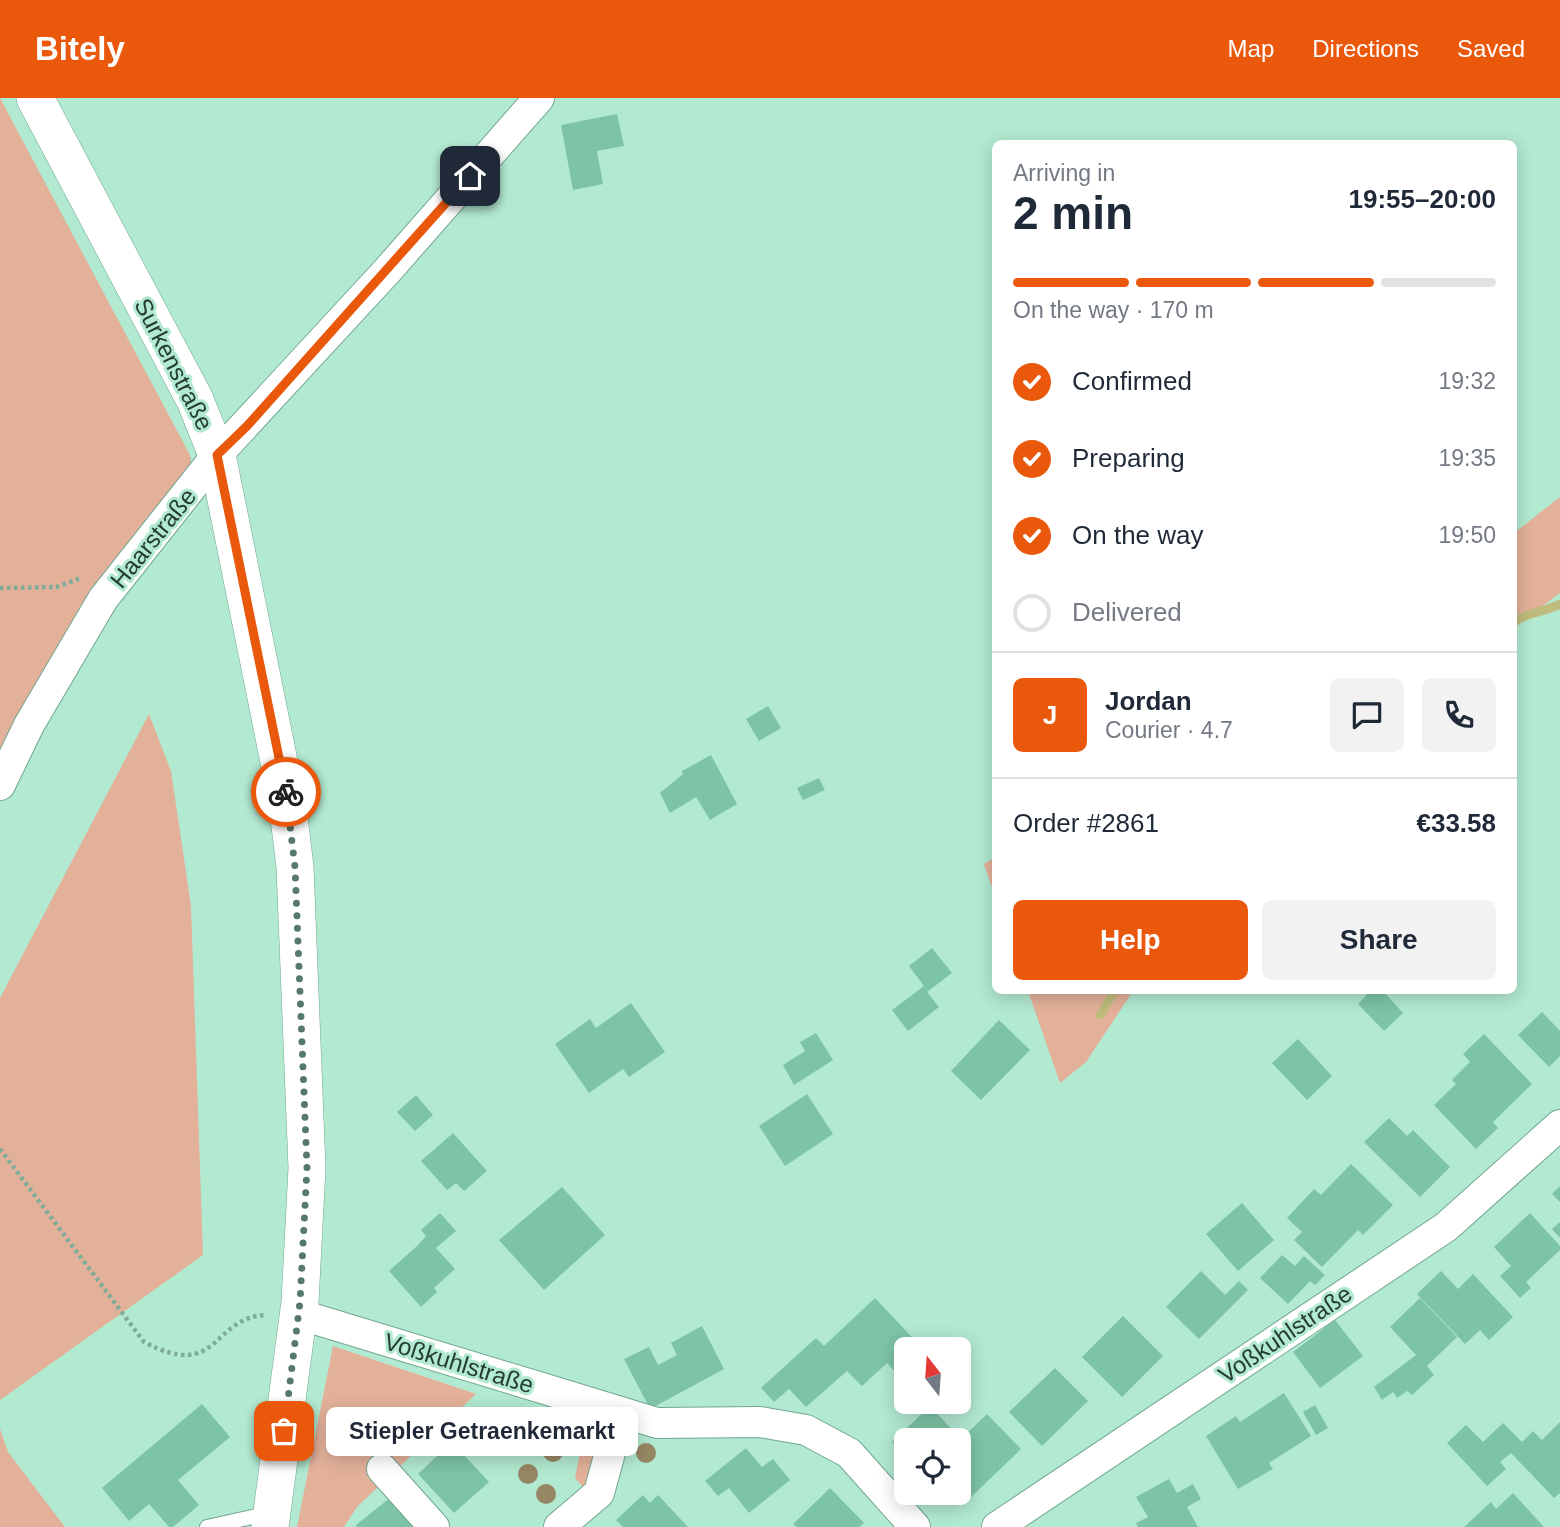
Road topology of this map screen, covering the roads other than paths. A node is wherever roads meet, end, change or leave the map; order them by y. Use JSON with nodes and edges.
{"nodes":[{"id":1,"x":35,"y":98,"type":"edge"},
{"id":2,"x":539,"y":98,"type":"edge"},
{"id":3,"x":217,"y":455,"type":"junction"},
{"id":4,"x":0,"y":785,"type":"edge"},
{"id":5,"x":1560,"y":1125,"type":"edge"},
{"id":6,"x":298,"y":1314,"type":"junction"},
{"id":7,"x":621,"y":1412,"type":"junction"},
{"id":8,"x":382,"y":1469,"type":"dead end"},
{"id":9,"x":271,"y":1520,"type":"edge"},
{"id":10,"x":207,"y":1527,"type":"edge"},
{"id":11,"x":434,"y":1527,"type":"edge"},
{"id":12,"x":559,"y":1527,"type":"edge"},
{"id":13,"x":915,"y":1527,"type":"edge"},
{"id":14,"x":997,"y":1527,"type":"edge"}],
"edges":[{"from":1,"to":3,"type":"street","name":"Surkenstraße"},
{"from":2,"to":3,"type":"street","name":"Haarstraße"},
{"from":3,"to":4,"type":"street","name":"Haarstraße"},
{"from":3,"to":6,"type":"street","name":"Surkenstraße"},
{"from":5,"to":14,"type":"street","name":"Voßkuhlstraße"},
{"from":6,"to":7,"type":"street","name":"Voßkuhlstraße"},
{"from":6,"to":9,"type":"street","name":"Surkenstraße"},
{"from":7,"to":12,"type":"street"},
{"from":7,"to":13,"type":"street","name":"Voßkuhlstraße"},
{"from":8,"to":11,"type":"street"},
{"from":9,"to":10,"type":"lane"}]}
